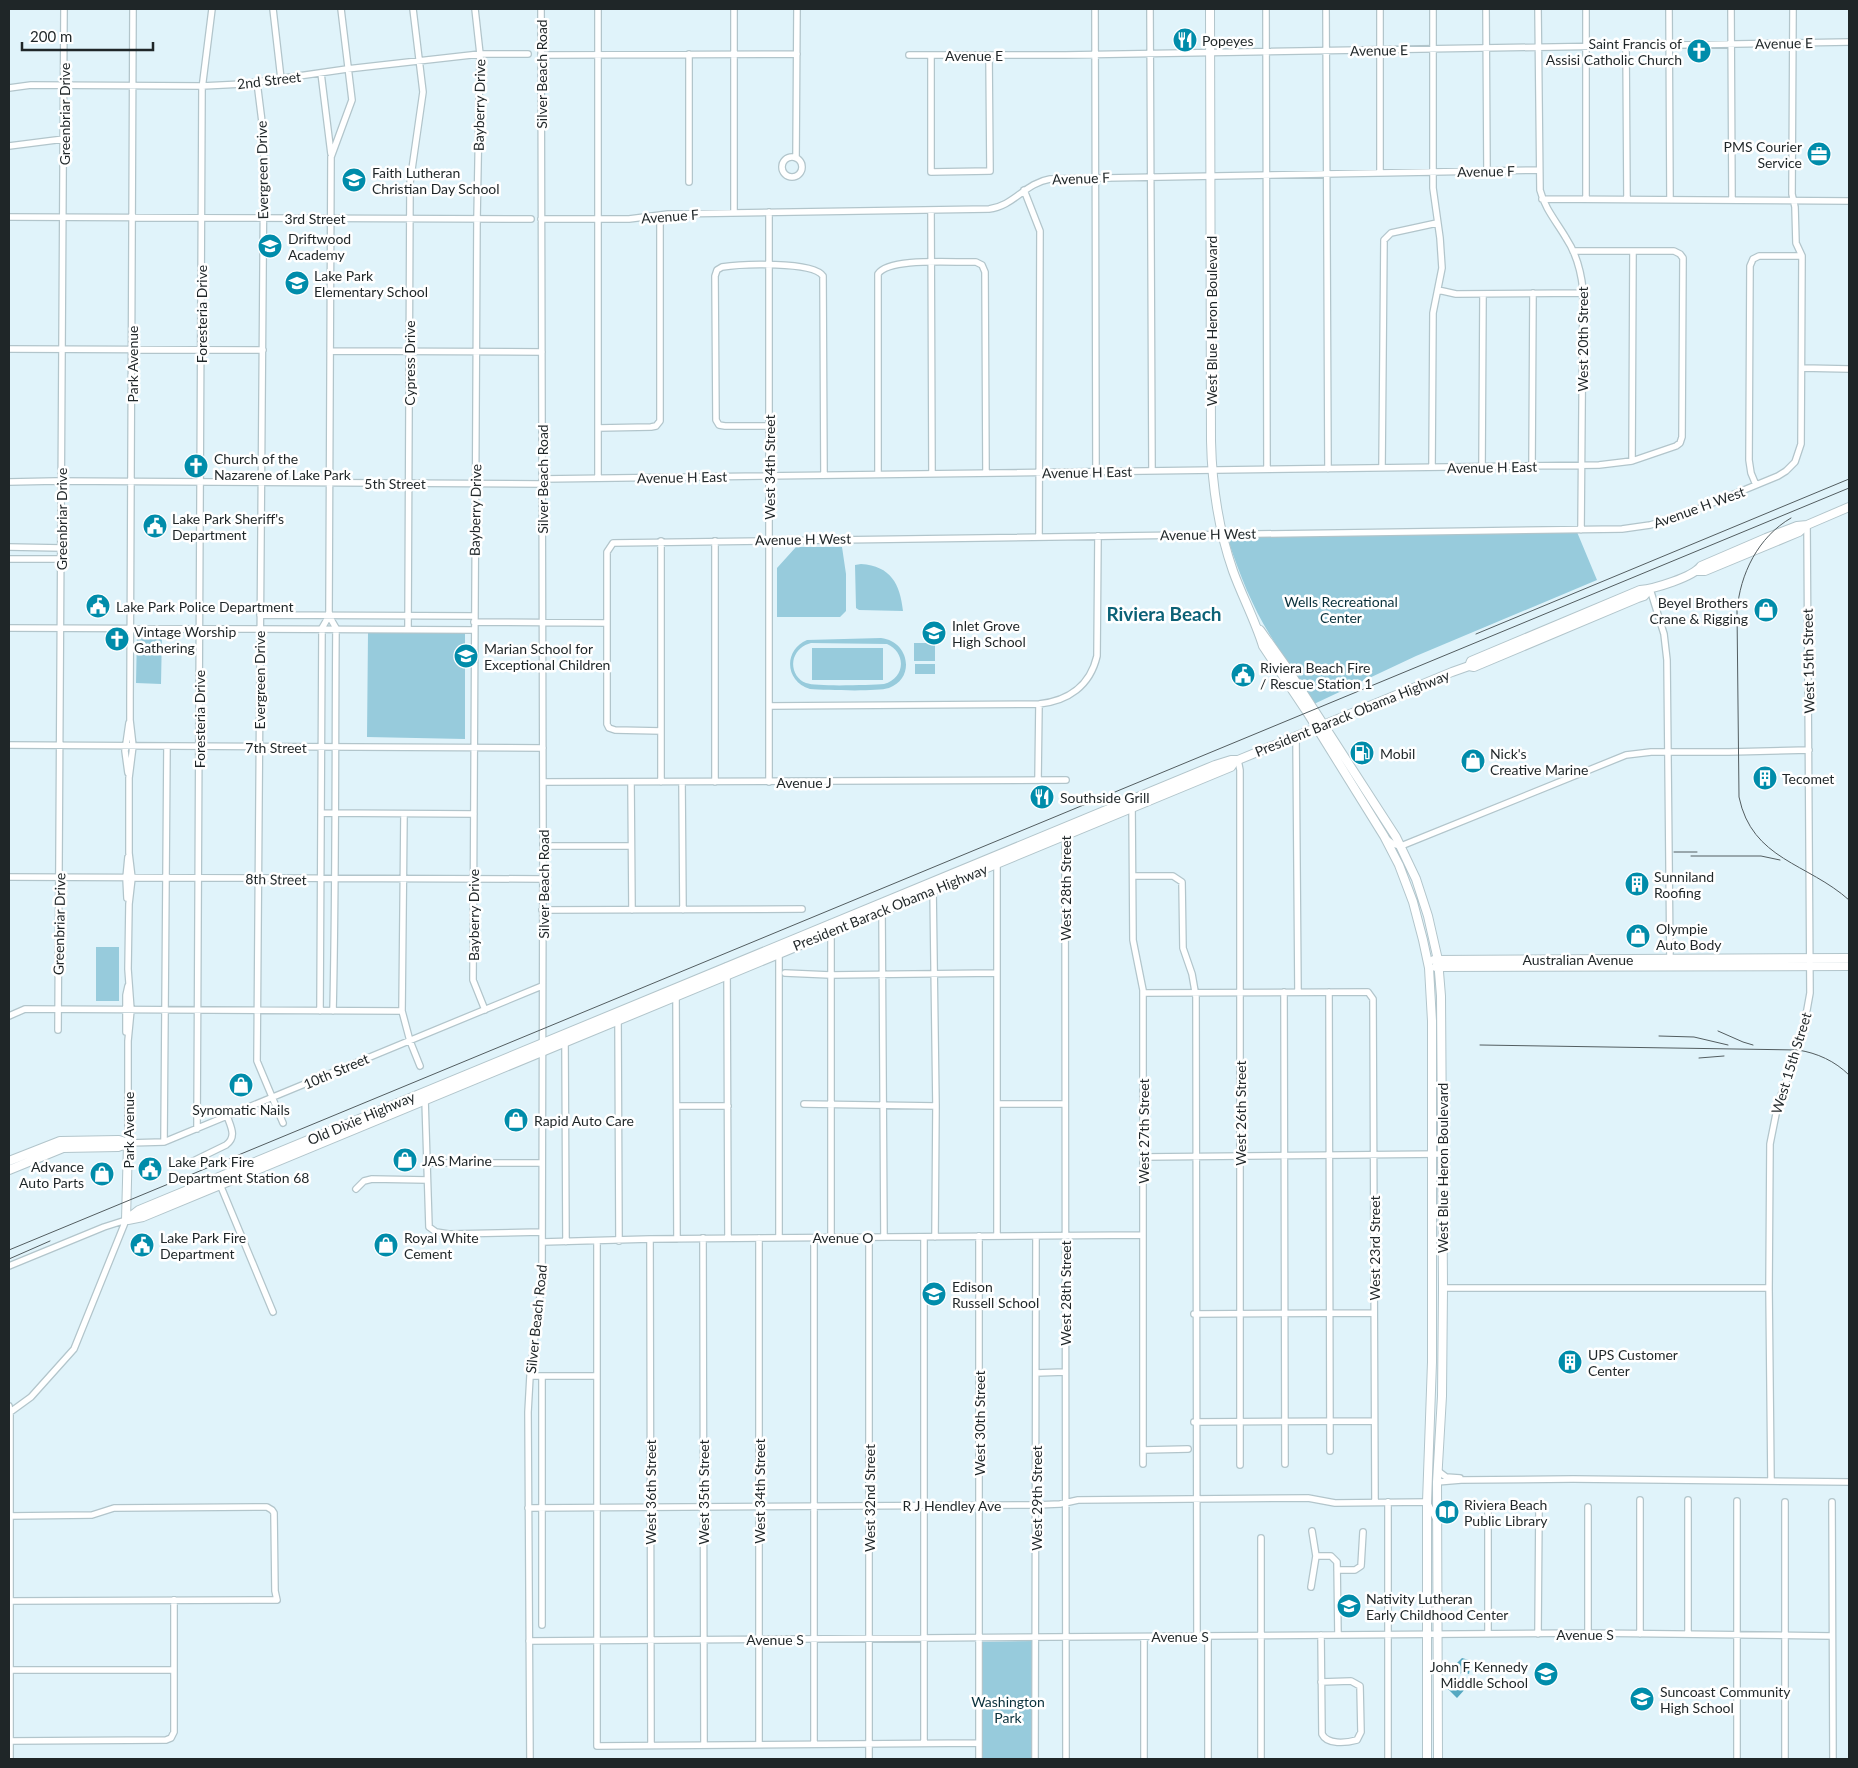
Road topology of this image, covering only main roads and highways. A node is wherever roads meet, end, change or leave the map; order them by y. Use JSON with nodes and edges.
{"nodes":[{"id":1,"x":1210,"y":9,"type":"edge"},
{"id":2,"x":1849,"y":507,"type":"edge"},
{"id":3,"x":1320,"y":726,"type":"junction"},
{"id":4,"x":1132,"y":804,"type":"junction"},
{"id":5,"x":997,"y":859,"type":"junction"},
{"id":6,"x":933,"y":886,"type":"junction"},
{"id":7,"x":831,"y":928,"type":"junction"},
{"id":8,"x":779,"y":949,"type":"junction"},
{"id":9,"x":1849,"y":958,"type":"edge"},
{"id":10,"x":1811,"y":962,"type":"junction"},
{"id":11,"x":1428,"y":964,"type":"junction"},
{"id":12,"x":1438,"y":964,"type":"junction"},
{"id":13,"x":1849,"y":966,"type":"edge"},
{"id":14,"x":676,"y":992,"type":"junction"},
{"id":15,"x":543,"y":1047,"type":"junction"},
{"id":16,"x":128,"y":1143,"type":"junction"},
{"id":17,"x":9,"y":1160,"type":"edge"},
{"id":18,"x":9,"y":1170,"type":"edge"},
{"id":19,"x":126,"y":1220,"type":"joint"},
{"id":20,"x":1432,"y":1239,"type":"junction"},
{"id":21,"x":1443,"y":1288,"type":"junction"},
{"id":22,"x":1432,"y":1294,"type":"junction"},
{"id":23,"x":1442,"y":1349,"type":"junction"},
{"id":24,"x":1427,"y":1759,"type":"edge"},
{"id":25,"x":1438,"y":1759,"type":"edge"}],
"edges":[{"from":1,"to":3,"type":"main road","name":"West Blue Heron Boulevard"},
{"from":2,"to":3,"type":"main road","name":"President Barack Obama Highway"},
{"from":3,"to":4,"type":"main road","name":"President Barack Obama Highway"},
{"from":3,"to":11,"type":"main road","name":"West Blue Heron Boulevard"},
{"from":3,"to":12,"type":"main road","name":"West Blue Heron Boulevard"},
{"from":4,"to":5,"type":"main road","name":"President Barack Obama Highway"},
{"from":4,"to":5,"type":"main road","name":"President Barack Obama Highway"},
{"from":5,"to":6,"type":"main road","name":"President Barack Obama Highway"},
{"from":6,"to":7,"type":"main road","name":"President Barack Obama Highway"},
{"from":6,"to":7,"type":"main road","name":"President Barack Obama Highway"},
{"from":7,"to":8,"type":"main road","name":"President Barack Obama Highway"},
{"from":8,"to":14,"type":"main road","name":"President Barack Obama Highway"},
{"from":8,"to":14,"type":"main road","name":"President Barack Obama Highway"},
{"from":9,"to":10,"type":"main road","name":"Australian Avenue"},
{"from":10,"to":12,"type":"main road","name":"Australian Avenue"},
{"from":10,"to":13,"type":"main road","name":"Australian Avenue"},
{"from":11,"to":12,"type":"main road","name":"Australian Avenue"},
{"from":11,"to":20,"type":"main road","name":"West Blue Heron Boulevard"},
{"from":12,"to":21,"type":"main road","name":"West Blue Heron Boulevard"},
{"from":14,"to":15,"type":"main road","name":"President Barack Obama Highway"},
{"from":14,"to":15,"type":"main road","name":"President Barack Obama Highway"},
{"from":15,"to":19,"type":"main road","name":"Old Dixie Highway"},
{"from":16,"to":17,"type":"main road","name":"10th Street"},
{"from":16,"to":18,"type":"main road","name":"10th Street"},
{"from":16,"to":19,"type":"main road","name":"Park Avenue"},
{"from":20,"to":21,"type":"main road"},
{"from":20,"to":22,"type":"main road","name":"West Blue Heron Boulevard"},
{"from":21,"to":23,"type":"main road","name":"West Blue Heron Boulevard"},
{"from":22,"to":23,"type":"main road"},
{"from":22,"to":24,"type":"main road","name":"West Blue Heron Boulevard"},
{"from":23,"to":25,"type":"main road","name":"West Blue Heron Boulevard"}]}
